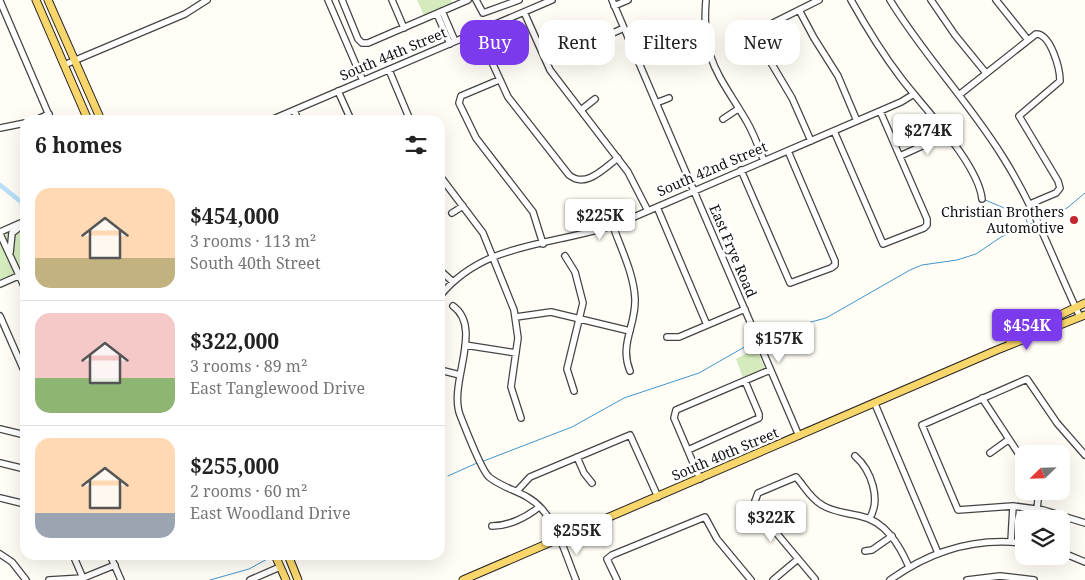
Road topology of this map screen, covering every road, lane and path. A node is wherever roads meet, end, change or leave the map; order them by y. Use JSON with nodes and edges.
{"nodes":[{"id":1,"x":36,"y":0,"type":"edge"},
{"id":2,"x":48,"y":0,"type":"edge"},
{"id":3,"x":207,"y":0,"type":"edge"},
{"id":4,"x":328,"y":0,"type":"edge"},
{"id":5,"x":342,"y":0,"type":"edge"},
{"id":6,"x":392,"y":0,"type":"edge"},
{"id":7,"x":468,"y":0,"type":"edge"},
{"id":8,"x":476,"y":0,"type":"edge"},
{"id":9,"x":519,"y":0,"type":"edge"},
{"id":10,"x":552,"y":0,"type":"edge"},
{"id":11,"x":628,"y":0,"type":"edge"},
{"id":12,"x":819,"y":0,"type":"edge"},
{"id":13,"x":851,"y":0,"type":"edge"},
{"id":14,"x":890,"y":0,"type":"edge"},
{"id":15,"x":931,"y":0,"type":"edge"},
{"id":16,"x":996,"y":0,"type":"edge"},
{"id":17,"x":0,"y":1,"type":"edge"},
{"id":18,"x":708,"y":2,"type":"edge"},
{"id":19,"x":613,"y":3,"type":"edge"},
{"id":20,"x":799,"y":10,"type":"junction"},
{"id":21,"x":440,"y":12,"type":"junction"},
{"id":22,"x":524,"y":12,"type":"junction"},
{"id":23,"x":506,"y":20,"type":"edge"},
{"id":24,"x":706,"y":20,"type":"edge"},
{"id":25,"x":404,"y":28,"type":"junction"},
{"id":26,"x":624,"y":28,"type":"junction"},
{"id":27,"x":615,"y":32,"type":"edge"},
{"id":28,"x":460,"y":40,"type":"edge"},
{"id":29,"x":1028,"y":40,"type":"junction"},
{"id":30,"x":453,"y":43,"type":"junction"},
{"id":31,"x":74,"y":61,"type":"junction"},
{"id":32,"x":64,"y":65,"type":"junction"},
{"id":33,"x":492,"y":65,"type":"edge"},
{"id":34,"x":713,"y":65,"type":"edge"},
{"id":35,"x":389,"y":70,"type":"junction"},
{"id":36,"x":986,"y":73,"type":"junction"},
{"id":37,"x":499,"y":80,"type":"junction"},
{"id":38,"x":363,"y":81,"type":"junction"},
{"id":39,"x":338,"y":91,"type":"junction"},
{"id":40,"x":914,"y":94,"type":"junction"},
{"id":41,"x":959,"y":94,"type":"junction"},
{"id":42,"x":669,"y":98,"type":"dead end"},
{"id":43,"x":595,"y":99,"type":"dead end"},
{"id":44,"x":656,"y":103,"type":"junction"},
{"id":45,"x":738,"y":109,"type":"junction"},
{"id":46,"x":294,"y":110,"type":"junction"},
{"id":47,"x":581,"y":110,"type":"junction"},
{"id":48,"x":880,"y":111,"type":"junction"},
{"id":49,"x":49,"y":115,"type":"edge"},
{"id":50,"x":86,"y":115,"type":"edge"},
{"id":51,"x":99,"y":115,"type":"edge"},
{"id":52,"x":282,"y":115,"type":"edge"},
{"id":53,"x":296,"y":115,"type":"edge"},
{"id":54,"x":349,"y":115,"type":"edge"},
{"id":55,"x":408,"y":115,"type":"edge"},
{"id":56,"x":723,"y":119,"type":"dead end"},
{"id":57,"x":857,"y":121,"type":"junction"},
{"id":58,"x":20,"y":125,"type":"edge"},
{"id":59,"x":0,"y":128,"type":"edge"},
{"id":60,"x":834,"y":131,"type":"junction"},
{"id":61,"x":946,"y":135,"type":"junction"},
{"id":62,"x":811,"y":141,"type":"junction"},
{"id":63,"x":788,"y":151,"type":"junction"},
{"id":64,"x":900,"y":156,"type":"junction"},
{"id":65,"x":618,"y":158,"type":"junction"},
{"id":66,"x":764,"y":161,"type":"junction"},
{"id":67,"x":741,"y":170,"type":"junction"},
{"id":68,"x":445,"y":183,"type":"edge"},
{"id":69,"x":694,"y":191,"type":"junction"},
{"id":70,"x":982,"y":198,"type":"dead end"},
{"id":71,"x":1030,"y":204,"type":"junction"},
{"id":72,"x":463,"y":206,"type":"junction"},
{"id":73,"x":657,"y":207,"type":"junction"},
{"id":74,"x":648,"y":211,"type":"junction"},
{"id":75,"x":452,"y":213,"type":"dead end"},
{"id":76,"x":20,"y":224,"type":"edge"},
{"id":77,"x":20,"y":226,"type":"edge"},
{"id":78,"x":613,"y":226,"type":"junction"},
{"id":79,"x":0,"y":233,"type":"edge"},
{"id":80,"x":543,"y":244,"type":"junction"},
{"id":81,"x":10,"y":255,"type":"junction"},
{"id":82,"x":493,"y":256,"type":"junction"},
{"id":83,"x":565,"y":256,"type":"dead end"},
{"id":84,"x":20,"y":271,"type":"edge"},
{"id":85,"x":20,"y":275,"type":"edge"},
{"id":86,"x":445,"y":275,"type":"edge"},
{"id":87,"x":452,"y":282,"type":"junction"},
{"id":88,"x":0,"y":284,"type":"edge"},
{"id":89,"x":445,"y":290,"type":"edge"},
{"id":90,"x":1085,"y":303,"type":"edge"},
{"id":91,"x":453,"y":306,"type":"dead end"},
{"id":92,"x":1076,"y":307,"type":"junction"},
{"id":93,"x":745,"y":309,"type":"junction"},
{"id":94,"x":0,"y":316,"type":"edge"},
{"id":95,"x":1083,"y":316,"type":"edge"},
{"id":96,"x":516,"y":317,"type":"junction"},
{"id":97,"x":580,"y":318,"type":"junction"},
{"id":98,"x":707,"y":325,"type":"junction"},
{"id":99,"x":630,"y":331,"type":"junction"},
{"id":100,"x":667,"y":337,"type":"dead end"},
{"id":101,"x":465,"y":345,"type":"junction"},
{"id":102,"x":997,"y":350,"type":"junction"},
{"id":103,"x":516,"y":353,"type":"junction"},
{"id":104,"x":20,"y":362,"type":"edge"},
{"id":105,"x":630,"y":370,"type":"dead end"},
{"id":106,"x":770,"y":370,"type":"junction"},
{"id":107,"x":445,"y":371,"type":"edge"},
{"id":108,"x":460,"y":375,"type":"junction"},
{"id":109,"x":745,"y":381,"type":"junction"},
{"id":110,"x":574,"y":391,"type":"dead end"},
{"id":111,"x":982,"y":398,"type":"junction"},
{"id":112,"x":875,"y":404,"type":"junction"},
{"id":113,"x":521,"y":418,"type":"dead end"},
{"id":114,"x":0,"y":429,"type":"edge"},
{"id":115,"x":20,"y":434,"type":"edge"},
{"id":116,"x":798,"y":436,"type":"junction"},
{"id":117,"x":1008,"y":440,"type":"junction"},
{"id":118,"x":688,"y":450,"type":"junction"},
{"id":119,"x":1015,"y":450,"type":"edge"},
{"id":120,"x":990,"y":453,"type":"dead end"},
{"id":121,"x":1085,"y":455,"type":"edge"},
{"id":122,"x":855,"y":456,"type":"dead end"},
{"id":123,"x":577,"y":457,"type":"junction"},
{"id":124,"x":0,"y":463,"type":"edge"},
{"id":125,"x":20,"y":468,"type":"edge"},
{"id":126,"x":700,"y":479,"type":"junction"},
{"id":127,"x":592,"y":483,"type":"dead end"},
{"id":128,"x":517,"y":491,"type":"junction"},
{"id":129,"x":658,"y":497,"type":"junction"},
{"id":130,"x":0,"y":498,"type":"edge"},
{"id":131,"x":1038,"y":500,"type":"edge"},
{"id":132,"x":20,"y":503,"type":"edge"},
{"id":133,"x":1013,"y":506,"type":"junction"},
{"id":134,"x":539,"y":507,"type":"junction"},
{"id":135,"x":1037,"y":509,"type":"junction"},
{"id":136,"x":869,"y":519,"type":"junction"},
{"id":137,"x":1085,"y":523,"type":"edge"},
{"id":138,"x":492,"y":526,"type":"dead end"},
{"id":139,"x":892,"y":536,"type":"junction"},
{"id":140,"x":559,"y":539,"type":"junction"},
{"id":141,"x":1011,"y":542,"type":"junction"},
{"id":142,"x":1015,"y":542,"type":"edge"},
{"id":143,"x":865,"y":551,"type":"dead end"},
{"id":144,"x":938,"y":553,"type":"junction"},
{"id":145,"x":0,"y":554,"type":"edge"},
{"id":146,"x":1070,"y":556,"type":"edge"},
{"id":147,"x":798,"y":559,"type":"junction"},
{"id":148,"x":74,"y":560,"type":"edge"},
{"id":149,"x":112,"y":560,"type":"edge"},
{"id":150,"x":277,"y":560,"type":"edge"},
{"id":151,"x":290,"y":560,"type":"edge"},
{"id":152,"x":1085,"y":562,"type":"edge"},
{"id":153,"x":115,"y":565,"type":"junction"},
{"id":154,"x":280,"y":566,"type":"junction"},
{"id":155,"x":910,"y":566,"type":"junction"},
{"id":156,"x":83,"y":578,"type":"junction"},
{"id":157,"x":816,"y":579,"type":"edge"},
{"id":158,"x":980,"y":579,"type":"edge"},
{"id":159,"x":26,"y":580,"type":"edge"},
{"id":160,"x":49,"y":580,"type":"edge"},
{"id":161,"x":121,"y":580,"type":"edge"},
{"id":162,"x":250,"y":580,"type":"edge"},
{"id":163,"x":286,"y":580,"type":"edge"},
{"id":164,"x":298,"y":580,"type":"edge"},
{"id":165,"x":463,"y":580,"type":"edge"},
{"id":166,"x":576,"y":580,"type":"edge"},
{"id":167,"x":616,"y":580,"type":"edge"},
{"id":168,"x":751,"y":580,"type":"edge"},
{"id":169,"x":773,"y":580,"type":"edge"},
{"id":170,"x":890,"y":580,"type":"edge"},
{"id":171,"x":967,"y":580,"type":"edge"},
{"id":172,"x":1034,"y":580,"type":"edge"}],
"edges":[{"from":1,"to":32,"type":"main road"},
{"from":2,"to":31,"type":"main road"},
{"from":3,"to":31,"type":"street"},
{"from":4,"to":38,"type":"street"},
{"from":5,"to":25,"type":"street"},
{"from":6,"to":25,"type":"street"},
{"from":7,"to":21,"type":"street"},
{"from":8,"to":9,"type":"street"},
{"from":10,"to":22,"type":"street","name":"South 44th Street"},
{"from":11,"to":19,"type":"street"},
{"from":12,"to":20,"type":"street"},
{"from":13,"to":40,"type":"street"},
{"from":14,"to":41,"type":"street"},
{"from":15,"to":36,"type":"street"},
{"from":16,"to":29,"type":"street"},
{"from":17,"to":49,"type":"street"},
{"from":18,"to":24,"type":"street"},
{"from":19,"to":26,"type":"street","name":"East Frye Road"},
{"from":20,"to":57,"type":"street"},
{"from":20,"to":62,"type":"street"},
{"from":21,"to":25,"type":"street"},
{"from":21,"to":30,"type":"street"},
{"from":22,"to":23,"type":"street","name":"South 44th Street"},
{"from":22,"to":47,"type":"street"},
{"from":26,"to":27,"type":"street"},
{"from":26,"to":44,"type":"street","name":"East Frye Road"},
{"from":28,"to":30,"type":"street","name":"South 44th Street"},
{"from":29,"to":36,"type":"street"},
{"from":29,"to":71,"type":"street"},
{"from":30,"to":35,"type":"street","name":"South 44th Street"},
{"from":31,"to":32,"type":"street"},
{"from":31,"to":51,"type":"main road"},
{"from":32,"to":50,"type":"main road"},
{"from":33,"to":37,"type":"street"},
{"from":34,"to":45,"type":"street"},
{"from":35,"to":38,"type":"street","name":"South 44th Street"},
{"from":35,"to":55,"type":"street"},
{"from":36,"to":41,"type":"street"},
{"from":37,"to":65,"type":"street"},
{"from":37,"to":80,"type":"street"},
{"from":38,"to":39,"type":"street","name":"South 44th Street"},
{"from":39,"to":46,"type":"street","name":"South 44th Street"},
{"from":39,"to":54,"type":"street"},
{"from":40,"to":48,"type":"street","name":"South 42nd Street"},
{"from":40,"to":61,"type":"street"},
{"from":41,"to":71,"type":"street"},
{"from":42,"to":44,"type":"street"},
{"from":43,"to":47,"type":"street"},
{"from":44,"to":69,"type":"street","name":"East Frye Road"},
{"from":45,"to":56,"type":"street"},
{"from":45,"to":66,"type":"street"},
{"from":46,"to":52,"type":"street","name":"South 44th Street"},
{"from":46,"to":53,"type":"street"},
{"from":47,"to":65,"type":"street"},
{"from":48,"to":57,"type":"street","name":"South 42nd Street"},
{"from":48,"to":64,"type":"street"},
{"from":57,"to":60,"type":"street","name":"South 42nd Street"},
{"from":58,"to":59,"type":"street"},
{"from":60,"to":62,"type":"street","name":"South 42nd Street"},
{"from":60,"to":64,"type":"street"},
{"from":61,"to":64,"type":"street"},
{"from":61,"to":70,"type":"street"},
{"from":62,"to":63,"type":"street","name":"South 42nd Street"},
{"from":63,"to":66,"type":"street","name":"South 42nd Street"},
{"from":63,"to":67,"type":"street"},
{"from":65,"to":74,"type":"street"},
{"from":66,"to":67,"type":"street","name":"South 42nd Street"},
{"from":67,"to":69,"type":"street","name":"South 42nd Street"},
{"from":68,"to":72,"type":"street"},
{"from":69,"to":73,"type":"street","name":"South 42nd Street"},
{"from":69,"to":93,"type":"street","name":"East Frye Road"},
{"from":71,"to":92,"type":"street"},
{"from":72,"to":75,"type":"street"},
{"from":72,"to":82,"type":"street"},
{"from":73,"to":74,"type":"street","name":"South 42nd Street"},
{"from":73,"to":98,"type":"street"},
{"from":74,"to":78,"type":"street","name":"South 42nd Street"},
{"from":76,"to":79,"type":"street"},
{"from":77,"to":81,"type":"street"},
{"from":78,"to":80,"type":"street","name":"South 42nd Street"},
{"from":78,"to":99,"type":"street"},
{"from":79,"to":81,"type":"street"},
{"from":80,"to":82,"type":"street","name":"South 42nd Street"},
{"from":81,"to":84,"type":"street"},
{"from":82,"to":87,"type":"street","name":"South 42nd Street"},
{"from":82,"to":96,"type":"street"},
{"from":83,"to":97,"type":"street"},
{"from":85,"to":88,"type":"street"},
{"from":86,"to":87,"type":"street"},
{"from":87,"to":89,"type":"street","name":"South 42nd Street"},
{"from":90,"to":92,"type":"main road","name":"South 40th Street"},
{"from":91,"to":101,"type":"street"},
{"from":92,"to":95,"type":"street"},
{"from":92,"to":102,"type":"main road","name":"South 40th Street"},
{"from":93,"to":98,"type":"street"},
{"from":93,"to":106,"type":"street","name":"East Frye Road"},
{"from":94,"to":104,"type":"street"},
{"from":95,"to":102,"type":"main road","name":"South 40th Street"},
{"from":96,"to":97,"type":"street"},
{"from":96,"to":103,"type":"street"},
{"from":97,"to":99,"type":"street"},
{"from":97,"to":110,"type":"street"},
{"from":98,"to":100,"type":"street"},
{"from":99,"to":105,"type":"street"},
{"from":101,"to":103,"type":"street"},
{"from":101,"to":108,"type":"street"},
{"from":102,"to":112,"type":"main road","name":"South 40th Street"},
{"from":103,"to":113,"type":"street"},
{"from":106,"to":109,"type":"street"},
{"from":106,"to":116,"type":"street","name":"East Frye Road"},
{"from":107,"to":108,"type":"street"},
{"from":108,"to":128,"type":"street"},
{"from":109,"to":118,"type":"street"},
{"from":109,"to":118,"type":"street"},
{"from":111,"to":117,"type":"street"},
{"from":111,"to":121,"type":"street"},
{"from":111,"to":133,"type":"street"},
{"from":112,"to":116,"type":"main road","name":"South 40th Street"},
{"from":112,"to":144,"type":"street"},
{"from":114,"to":115,"type":"street"},
{"from":116,"to":126,"type":"main road","name":"South 40th Street"},
{"from":117,"to":119,"type":"street"},
{"from":117,"to":120,"type":"street"},
{"from":118,"to":126,"type":"street"},
{"from":122,"to":136,"type":"street"},
{"from":123,"to":127,"type":"street"},
{"from":123,"to":128,"type":"street"},
{"from":123,"to":129,"type":"street"},
{"from":124,"to":125,"type":"street"},
{"from":126,"to":129,"type":"main road","name":"South 40th Street"},
{"from":128,"to":134,"type":"street"},
{"from":129,"to":140,"type":"main road","name":"South 40th Street"},
{"from":130,"to":132,"type":"street"},
{"from":131,"to":135,"type":"street"},
{"from":133,"to":135,"type":"street"},
{"from":133,"to":141,"type":"street"},
{"from":134,"to":138,"type":"street"},
{"from":134,"to":140,"type":"street"},
{"from":135,"to":137,"type":"street"},
{"from":136,"to":139,"type":"street"},
{"from":136,"to":147,"type":"street"},
{"from":139,"to":143,"type":"street"},
{"from":139,"to":155,"type":"street"},
{"from":140,"to":165,"type":"main road","name":"South 40th Street"},
{"from":140,"to":166,"type":"street"},
{"from":141,"to":142,"type":"street"},
{"from":141,"to":144,"type":"street"},
{"from":144,"to":155,"type":"street"},
{"from":145,"to":159,"type":"street"},
{"from":146,"to":152,"type":"street"},
{"from":147,"to":157,"type":"street"},
{"from":147,"to":169,"type":"street"},
{"from":148,"to":156,"type":"street"},
{"from":149,"to":153,"type":"street"},
{"from":150,"to":154,"type":"main road"},
{"from":151,"to":164,"type":"main road"},
{"from":153,"to":156,"type":"street"},
{"from":153,"to":161,"type":"street"},
{"from":154,"to":162,"type":"street"},
{"from":154,"to":163,"type":"main road"},
{"from":155,"to":170,"type":"street"},
{"from":156,"to":160,"type":"street"},
{"from":158,"to":171,"type":"street"},
{"from":158,"to":172,"type":"street"},
{"from":167,"to":168,"type":"street"}]}
